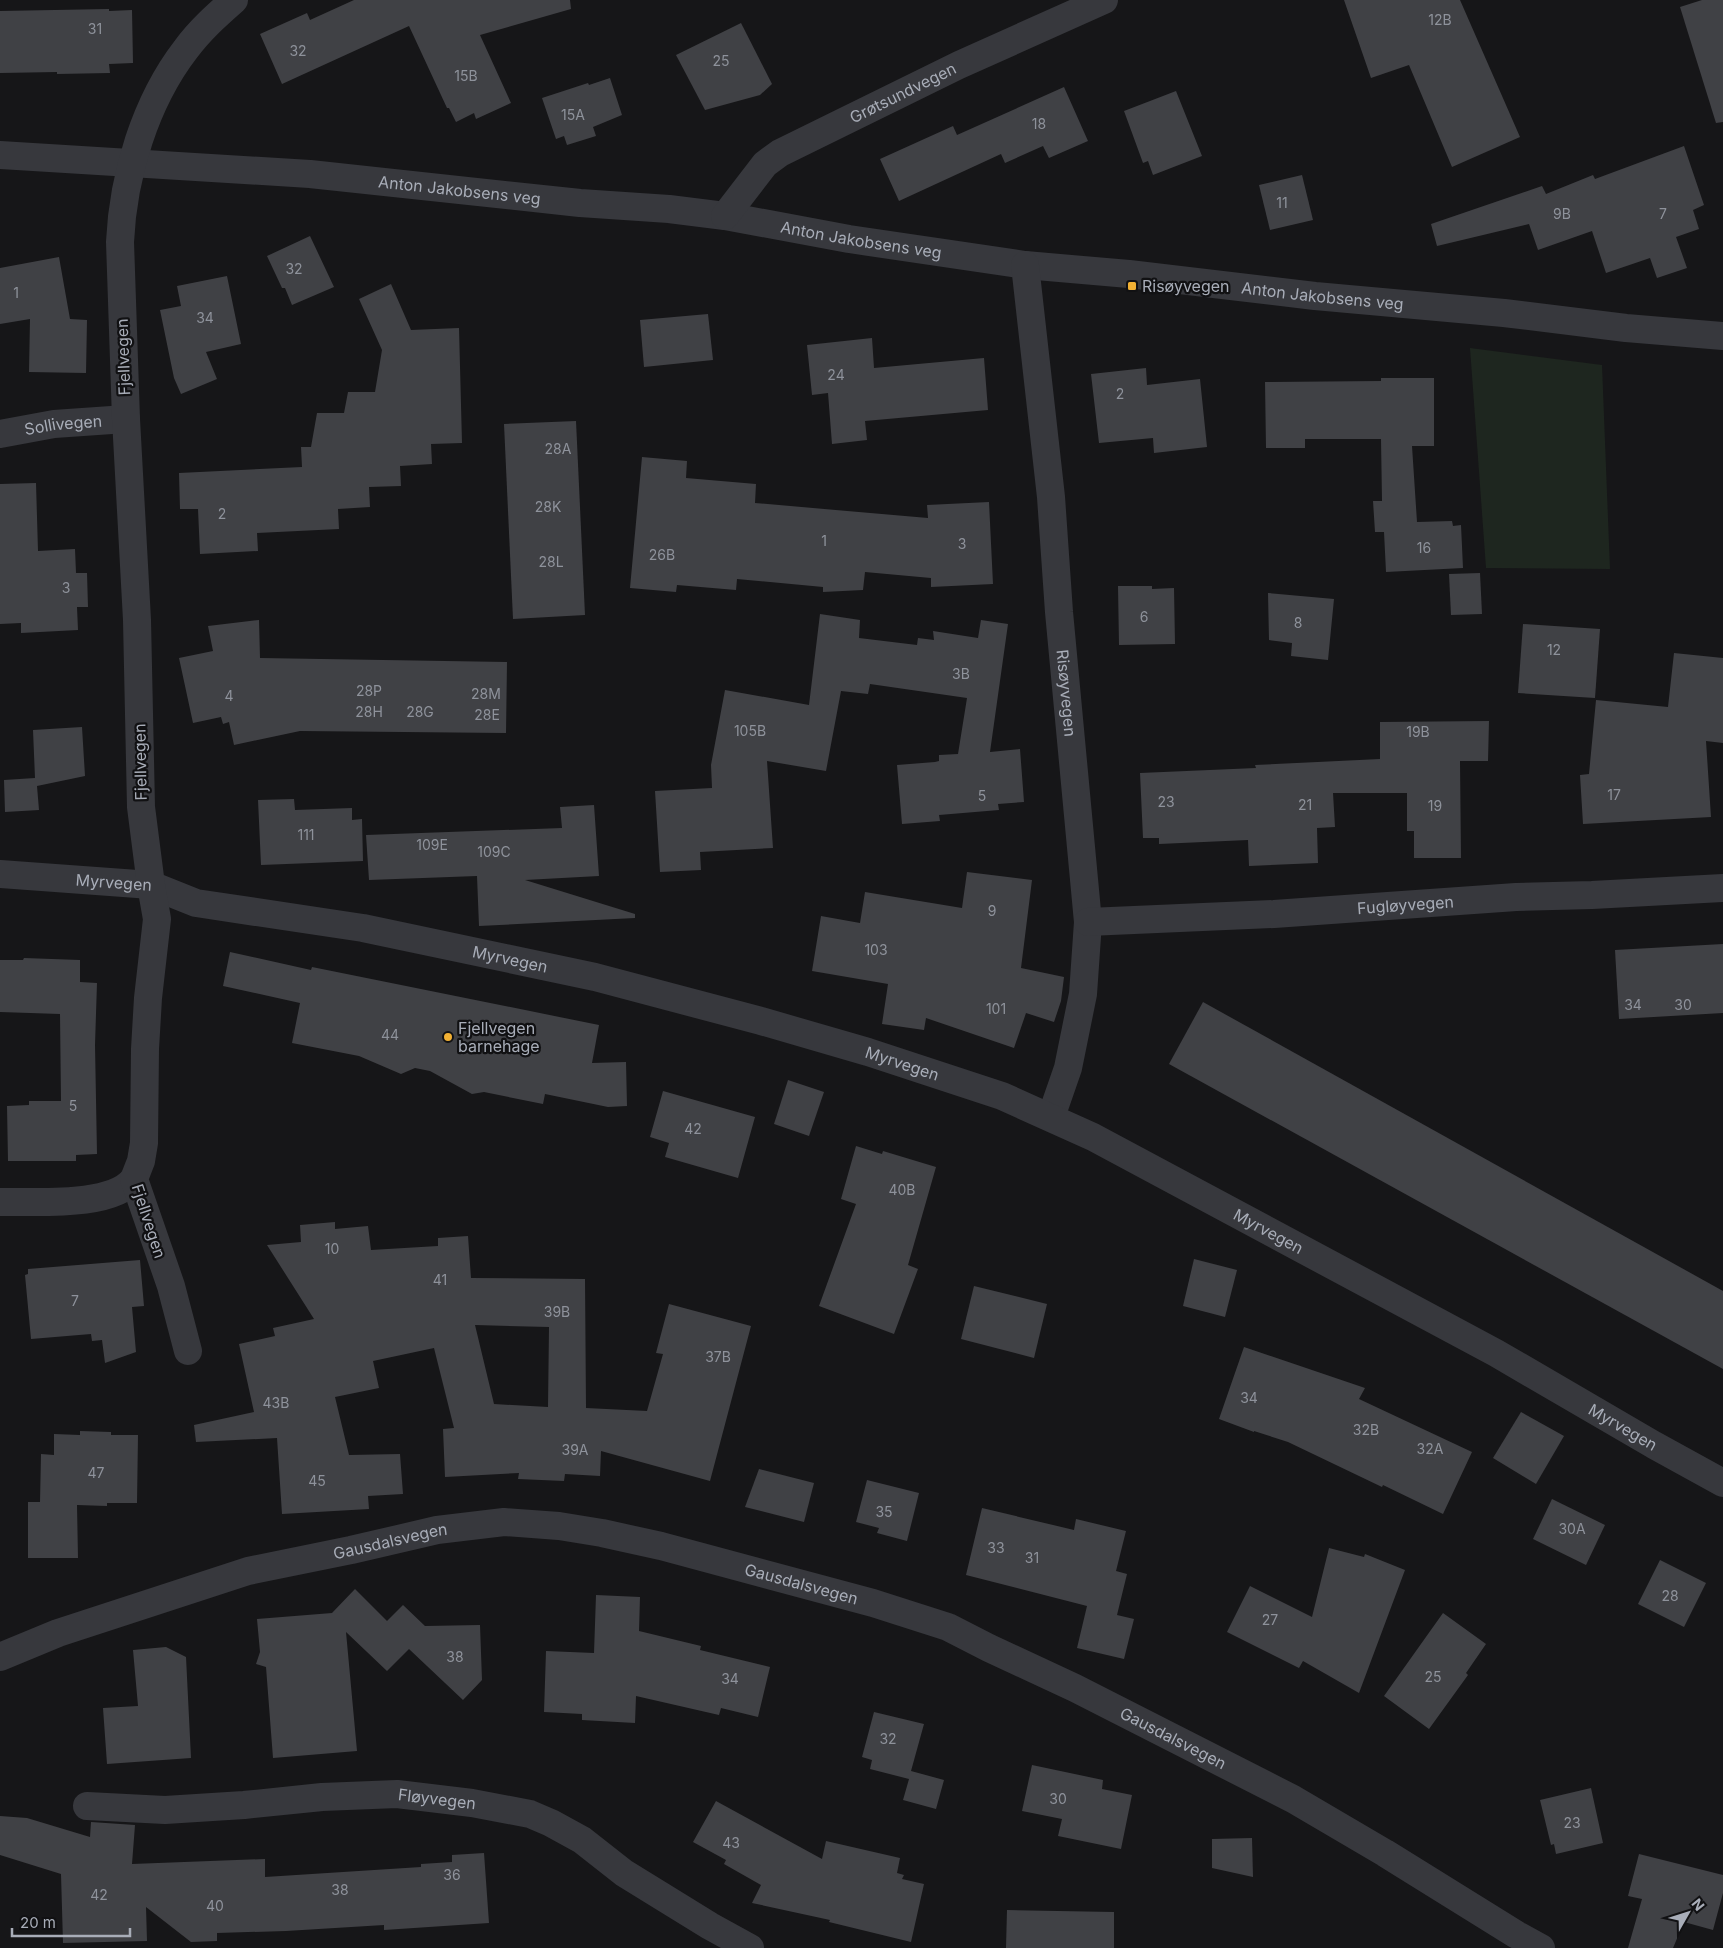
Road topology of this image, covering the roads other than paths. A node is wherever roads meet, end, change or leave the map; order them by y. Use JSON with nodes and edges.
{"nodes":[{"id":1,"x":1104,"y":0,"type":"edge"},
{"id":2,"x":225,"y":3,"type":"edge"},
{"id":3,"x":0,"y":156,"type":"edge"},
{"id":4,"x":133,"y":162,"type":"junction"},
{"id":5,"x":725,"y":216,"type":"junction"},
{"id":6,"x":1025,"y":265,"type":"junction"},
{"id":7,"x":1723,"y":336,"type":"edge"},
{"id":8,"x":126,"y":419,"type":"junction"},
{"id":9,"x":0,"y":434,"type":"edge"},
{"id":10,"x":0,"y":874,"type":"edge"},
{"id":11,"x":151,"y":885,"type":"junction"},
{"id":12,"x":1723,"y":888,"type":"edge"},
{"id":13,"x":1088,"y":922,"type":"junction"},
{"id":14,"x":1051,"y":1117,"type":"junction"},
{"id":15,"x":134,"y":1179,"type":"junction"},
{"id":16,"x":0,"y":1202,"type":"edge"},
{"id":17,"x":188,"y":1351,"type":"dead end"},
{"id":18,"x":1723,"y":1483,"type":"edge"},
{"id":19,"x":0,"y":1657,"type":"edge"},
{"id":20,"x":86,"y":1806,"type":"dead end"},
{"id":21,"x":750,"y":1948,"type":"edge"},
{"id":22,"x":1541,"y":1948,"type":"edge"}],
"edges":[{"from":1,"to":5,"type":"street","name":"Grøtsundvegen"},
{"from":2,"to":4,"type":"street","name":"Fjellvegen"},
{"from":3,"to":4,"type":"street","name":"Anton Jakobsens veg"},
{"from":4,"to":5,"type":"street","name":"Anton Jakobsens veg"},
{"from":4,"to":8,"type":"street","name":"Fjellvegen"},
{"from":5,"to":6,"type":"street","name":"Anton Jakobsens veg"},
{"from":6,"to":7,"type":"street","name":"Anton Jakobsens veg"},
{"from":6,"to":13,"type":"street","name":"Risøyvegen"},
{"from":8,"to":9,"type":"street","name":"Sollivegen"},
{"from":8,"to":11,"type":"street","name":"Fjellvegen"},
{"from":10,"to":11,"type":"street","name":"Myrvegen"},
{"from":11,"to":14,"type":"street","name":"Myrvegen"},
{"from":11,"to":15,"type":"street","name":"Fjellvegen"},
{"from":12,"to":13,"type":"street","name":"Fugløyvegen"},
{"from":13,"to":14,"type":"street","name":"Risøyvegen"},
{"from":14,"to":18,"type":"street","name":"Myrvegen"},
{"from":15,"to":16,"type":"street"},
{"from":15,"to":17,"type":"street","name":"Fjellvegen"},
{"from":19,"to":22,"type":"street","name":"Gausdalsvegen"},
{"from":20,"to":21,"type":"street","name":"Fløyvegen"}]}
